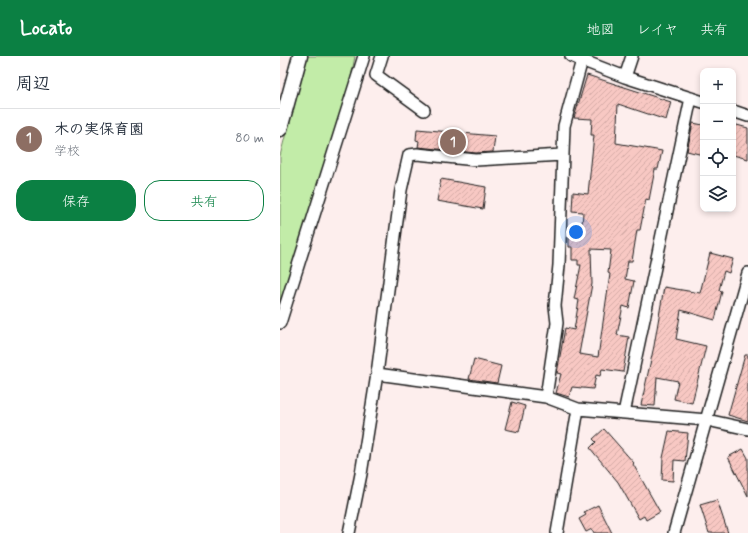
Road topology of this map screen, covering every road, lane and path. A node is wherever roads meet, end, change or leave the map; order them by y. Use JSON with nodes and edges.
{"nodes":[{"id":1,"x":300,"y":56,"type":"edge"},
{"id":2,"x":364,"y":56,"type":"edge"},
{"id":3,"x":382,"y":56,"type":"edge"},
{"id":4,"x":632,"y":56,"type":"edge"},
{"id":5,"x":576,"y":58,"type":"edge"},
{"id":6,"x":625,"y":77,"type":"junction"},
{"id":7,"x":692,"y":98,"type":"junction"},
{"id":8,"x":700,"y":101,"type":"edge"},
{"id":9,"x":424,"y":110,"type":"dead end"},
{"id":10,"x":736,"y":112,"type":"edge"},
{"id":11,"x":748,"y":116,"type":"edge"},
{"id":12,"x":280,"y":129,"type":"edge"},
{"id":13,"x":562,"y":155,"type":"junction"},
{"id":14,"x":748,"y":273,"type":"edge"},
{"id":15,"x":280,"y":324,"type":"edge"},
{"id":16,"x":377,"y":374,"type":"junction"},
{"id":17,"x":546,"y":397,"type":"junction"},
{"id":18,"x":578,"y":409,"type":"junction"},
{"id":19,"x":624,"y":413,"type":"junction"},
{"id":20,"x":707,"y":420,"type":"junction"},
{"id":21,"x":748,"y":429,"type":"edge"},
{"id":22,"x":349,"y":533,"type":"edge"},
{"id":23,"x":557,"y":533,"type":"edge"},
{"id":24,"x":674,"y":533,"type":"edge"}],
"edges":[{"from":1,"to":12,"type":"street"},
{"from":2,"to":15,"type":"street"},
{"from":3,"to":9,"type":"street"},
{"from":4,"to":6,"type":"street"},
{"from":5,"to":6,"type":"street"},
{"from":5,"to":13,"type":"street"},
{"from":6,"to":7,"type":"street"},
{"from":7,"to":8,"type":"street"},
{"from":7,"to":19,"type":"street"},
{"from":10,"to":11,"type":"street"},
{"from":13,"to":16,"type":"street"},
{"from":13,"to":17,"type":"street"},
{"from":14,"to":20,"type":"street"},
{"from":16,"to":17,"type":"street"},
{"from":16,"to":22,"type":"street"},
{"from":17,"to":18,"type":"street"},
{"from":18,"to":19,"type":"street"},
{"from":18,"to":23,"type":"street"},
{"from":19,"to":20,"type":"street"},
{"from":20,"to":21,"type":"street"},
{"from":20,"to":24,"type":"street"}]}
